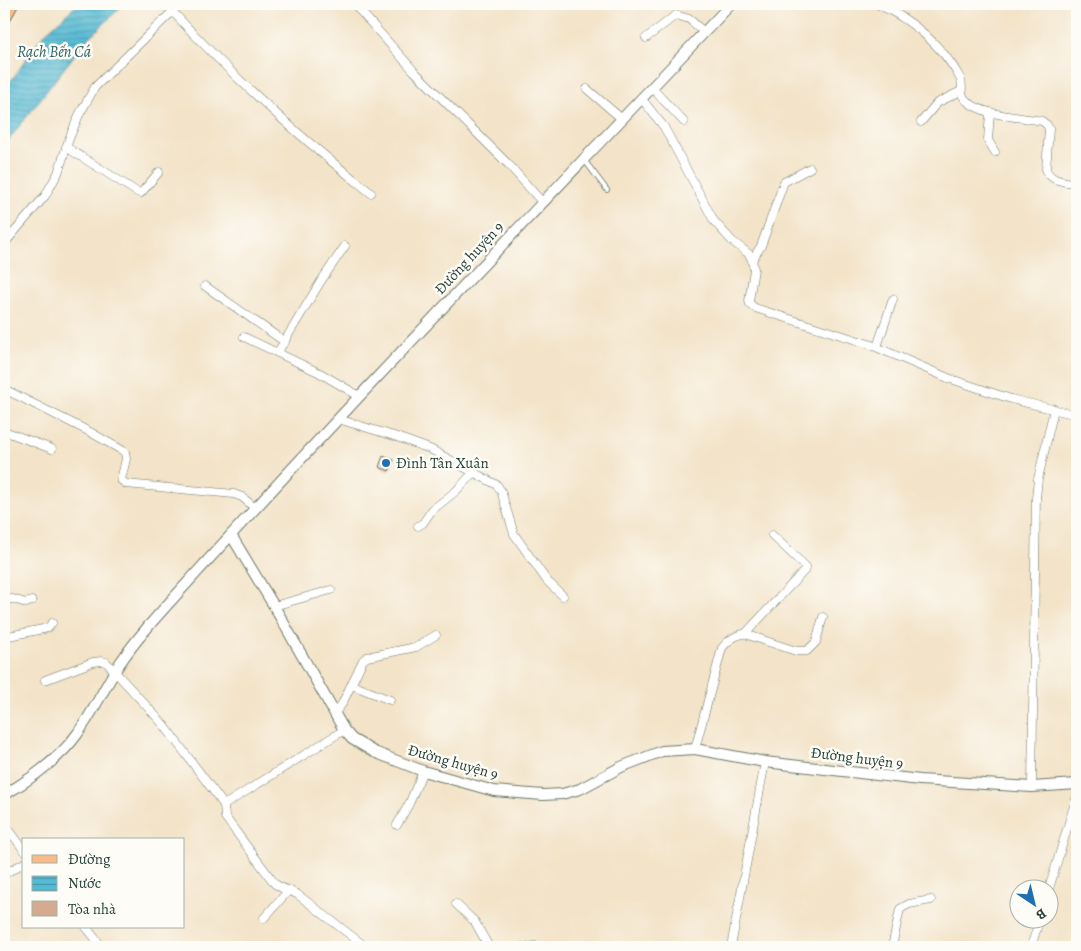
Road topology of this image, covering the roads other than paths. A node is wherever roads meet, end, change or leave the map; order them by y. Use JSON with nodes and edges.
{"nodes":[{"id":1,"x":180,"y":4,"type":"edge"},
{"id":2,"x":354,"y":4,"type":"edge"},
{"id":3,"x":731,"y":4,"type":"edge"},
{"id":4,"x":878,"y":4,"type":"edge"},
{"id":5,"x":172,"y":12,"type":"junction"},
{"id":6,"x":704,"y":32,"type":"junction"},
{"id":7,"x":646,"y":38,"type":"dead end"},
{"id":8,"x":651,"y":87,"type":"junction"},
{"id":9,"x":587,"y":88,"type":"dead end"},
{"id":10,"x":961,"y":91,"type":"junction"},
{"id":11,"x":641,"y":98,"type":"junction"},
{"id":12,"x":990,"y":112,"type":"junction"},
{"id":13,"x":622,"y":119,"type":"junction"},
{"id":14,"x":684,"y":122,"type":"dead end"},
{"id":15,"x":920,"y":122,"type":"dead end"},
{"id":16,"x":66,"y":146,"type":"junction"},
{"id":17,"x":994,"y":152,"type":"dead end"},
{"id":18,"x":584,"y":159,"type":"junction"},
{"id":19,"x":810,"y":168,"type":"dead end"},
{"id":20,"x":159,"y":172,"type":"dead end"},
{"id":21,"x":1077,"y":184,"type":"edge"},
{"id":22,"x":608,"y":190,"type":"dead end"},
{"id":23,"x":370,"y":193,"type":"dead end"},
{"id":24,"x":542,"y":202,"type":"junction"},
{"id":25,"x":4,"y":244,"type":"edge"},
{"id":26,"x":345,"y":246,"type":"dead end"},
{"id":27,"x":752,"y":260,"type":"junction"},
{"id":28,"x":205,"y":286,"type":"dead end"},
{"id":29,"x":893,"y":299,"type":"dead end"},
{"id":30,"x":244,"y":337,"type":"dead end"},
{"id":31,"x":285,"y":342,"type":"junction"},
{"id":32,"x":877,"y":348,"type":"junction"},
{"id":33,"x":278,"y":352,"type":"junction"},
{"id":34,"x":4,"y":389,"type":"edge"},
{"id":35,"x":359,"y":396,"type":"junction"},
{"id":36,"x":1054,"y":410,"type":"junction"},
{"id":37,"x":1077,"y":415,"type":"edge"},
{"id":38,"x":338,"y":419,"type":"junction"},
{"id":39,"x":4,"y":431,"type":"edge"},
{"id":40,"x":52,"y":449,"type":"dead end"},
{"id":41,"x":473,"y":472,"type":"junction"},
{"id":42,"x":255,"y":508,"type":"junction"},
{"id":43,"x":418,"y":526,"type":"dead end"},
{"id":44,"x":230,"y":535,"type":"junction"},
{"id":45,"x":772,"y":535,"type":"dead end"},
{"id":46,"x":331,"y":590,"type":"dead end"},
{"id":47,"x":563,"y":596,"type":"dead end"},
{"id":48,"x":4,"y":600,"type":"edge"},
{"id":49,"x":32,"y":601,"type":"dead end"},
{"id":50,"x":274,"y":606,"type":"junction"},
{"id":51,"x":823,"y":617,"type":"dead end"},
{"id":52,"x":52,"y":623,"type":"dead end"},
{"id":53,"x":745,"y":634,"type":"junction"},
{"id":54,"x":436,"y":635,"type":"dead end"},
{"id":55,"x":4,"y":637,"type":"edge"},
{"id":56,"x":115,"y":671,"type":"junction"},
{"id":57,"x":46,"y":680,"type":"dead end"},
{"id":58,"x":352,"y":685,"type":"junction"},
{"id":59,"x":390,"y":700,"type":"dead end"},
{"id":60,"x":334,"y":714,"type":"junction"},
{"id":61,"x":344,"y":730,"type":"junction"},
{"id":62,"x":695,"y":749,"type":"junction"},
{"id":63,"x":766,"y":762,"type":"junction"},
{"id":64,"x":423,"y":771,"type":"junction"},
{"id":65,"x":1077,"y":784,"type":"edge"},
{"id":66,"x":1032,"y":787,"type":"junction"},
{"id":67,"x":4,"y":795,"type":"edge"},
{"id":68,"x":1077,"y":796,"type":"edge"},
{"id":69,"x":224,"y":805,"type":"junction"},
{"id":70,"x":1075,"y":815,"type":"edge"},
{"id":71,"x":4,"y":823,"type":"edge"},
{"id":72,"x":398,"y":825,"type":"dead end"},
{"id":73,"x":22,"y":847,"type":"edge"},
{"id":74,"x":22,"y":864,"type":"edge"},
{"id":75,"x":4,"y":874,"type":"edge"},
{"id":76,"x":1053,"y":878,"type":"edge"},
{"id":77,"x":289,"y":890,"type":"junction"},
{"id":78,"x":931,"y":900,"type":"dead end"},
{"id":79,"x":456,"y":904,"type":"dead end"},
{"id":80,"x":264,"y":918,"type":"dead end"},
{"id":81,"x":87,"y":928,"type":"edge"},
{"id":82,"x":1037,"y":928,"type":"edge"},
{"id":83,"x":102,"y":947,"type":"edge"},
{"id":84,"x":366,"y":947,"type":"edge"},
{"id":85,"x":489,"y":947,"type":"edge"},
{"id":86,"x":521,"y":947,"type":"edge"},
{"id":87,"x":540,"y":947,"type":"edge"},
{"id":88,"x":731,"y":947,"type":"edge"},
{"id":89,"x":892,"y":947,"type":"edge"},
{"id":90,"x":1031,"y":947,"type":"edge"}],
"edges":[{"from":1,"to":5,"type":"street"},
{"from":2,"to":24,"type":"street"},
{"from":3,"to":6,"type":"street","name":"Đường huyện 9"},
{"from":4,"to":10,"type":"street"},
{"from":5,"to":16,"type":"street"},
{"from":5,"to":23,"type":"street"},
{"from":6,"to":7,"type":"street"},
{"from":6,"to":8,"type":"street","name":"Đường huyện 9"},
{"from":8,"to":11,"type":"street","name":"Đường huyện 9"},
{"from":8,"to":14,"type":"street"},
{"from":9,"to":13,"type":"street"},
{"from":10,"to":12,"type":"street"},
{"from":10,"to":15,"type":"street"},
{"from":11,"to":13,"type":"street","name":"Đường huyện 9"},
{"from":11,"to":27,"type":"street"},
{"from":12,"to":17,"type":"street"},
{"from":12,"to":21,"type":"street"},
{"from":13,"to":18,"type":"street","name":"Đường huyện 9"},
{"from":16,"to":20,"type":"street"},
{"from":16,"to":25,"type":"street"},
{"from":18,"to":22,"type":"lane"},
{"from":18,"to":24,"type":"street","name":"Đường huyện 9"},
{"from":19,"to":27,"type":"street"},
{"from":24,"to":35,"type":"street","name":"Đường huyện 9"},
{"from":26,"to":31,"type":"street"},
{"from":27,"to":32,"type":"street"},
{"from":28,"to":31,"type":"street"},
{"from":29,"to":32,"type":"street"},
{"from":30,"to":33,"type":"street"},
{"from":31,"to":33,"type":"street"},
{"from":32,"to":36,"type":"street"},
{"from":33,"to":35,"type":"street"},
{"from":34,"to":42,"type":"street"},
{"from":35,"to":38,"type":"street","name":"Đường huyện 9"},
{"from":36,"to":37,"type":"street"},
{"from":36,"to":66,"type":"street"},
{"from":38,"to":41,"type":"street"},
{"from":38,"to":42,"type":"street","name":"Đường huyện 9"},
{"from":39,"to":40,"type":"street"},
{"from":41,"to":43,"type":"street"},
{"from":41,"to":47,"type":"street"},
{"from":42,"to":44,"type":"street","name":"Đường huyện 9"},
{"from":44,"to":50,"type":"street","name":"Đường huyện 9"},
{"from":44,"to":56,"type":"street","name":"Đường huyện 9"},
{"from":45,"to":53,"type":"street"},
{"from":46,"to":50,"type":"street"},
{"from":48,"to":49,"type":"street"},
{"from":50,"to":60,"type":"street","name":"Đường huyện 9"},
{"from":51,"to":53,"type":"street"},
{"from":52,"to":55,"type":"street"},
{"from":53,"to":62,"type":"street"},
{"from":54,"to":58,"type":"street"},
{"from":56,"to":57,"type":"street"},
{"from":56,"to":67,"type":"street","name":"Đường huyện 9"},
{"from":56,"to":69,"type":"street"},
{"from":58,"to":59,"type":"street"},
{"from":58,"to":60,"type":"street"},
{"from":60,"to":61,"type":"street","name":"Đường huyện 9"},
{"from":61,"to":64,"type":"street","name":"Đường huyện 9"},
{"from":61,"to":69,"type":"street"},
{"from":62,"to":63,"type":"street","name":"Đường huyện 9"},
{"from":62,"to":64,"type":"street","name":"Đường huyện 9"},
{"from":63,"to":66,"type":"street","name":"Đường huyện 9"},
{"from":63,"to":88,"type":"street"},
{"from":64,"to":72,"type":"street"},
{"from":65,"to":66,"type":"street","name":"Đường huyện 9"},
{"from":68,"to":70,"type":"street"},
{"from":69,"to":77,"type":"street"},
{"from":70,"to":76,"type":"street"},
{"from":71,"to":73,"type":"street"},
{"from":74,"to":75,"type":"street"},
{"from":77,"to":80,"type":"street"},
{"from":77,"to":84,"type":"street"},
{"from":78,"to":89,"type":"street"},
{"from":79,"to":85,"type":"street"},
{"from":81,"to":83,"type":"street"},
{"from":82,"to":90,"type":"street"},
{"from":86,"to":87,"type":"street"}]}
